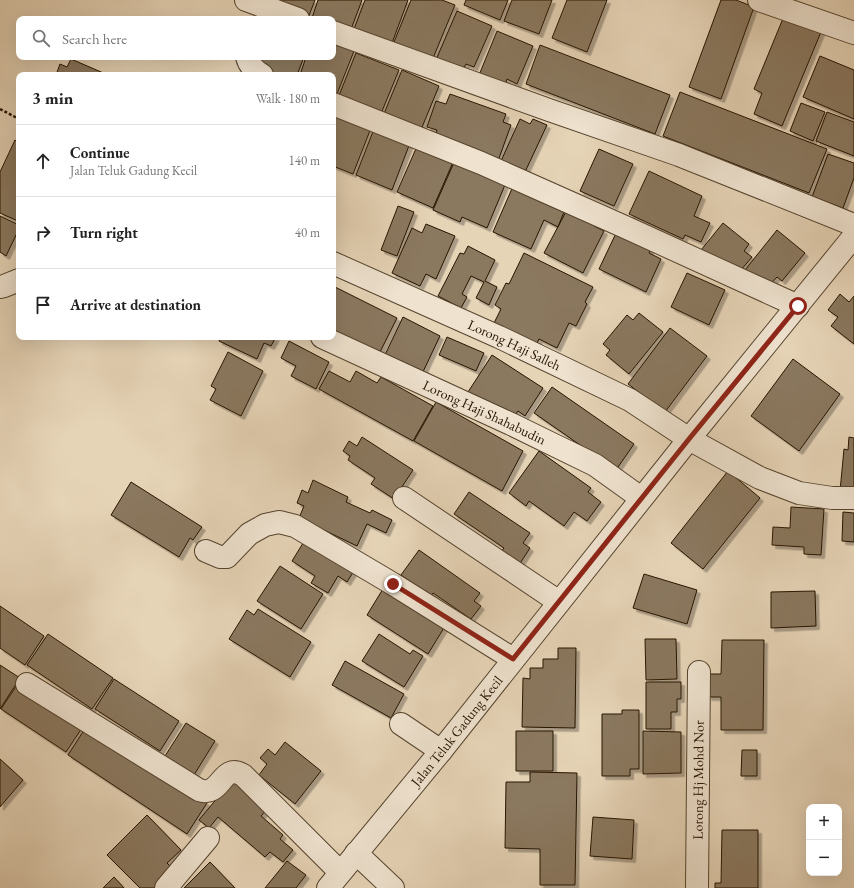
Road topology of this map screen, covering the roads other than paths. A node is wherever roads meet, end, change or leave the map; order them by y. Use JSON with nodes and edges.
{"nodes":[{"id":1,"x":759,"y":0,"type":"edge"},
{"id":2,"x":253,"y":8,"type":"edge"},
{"id":3,"x":286,"y":16,"type":"edge"},
{"id":4,"x":336,"y":33,"type":"edge"},
{"id":5,"x":854,"y":33,"type":"edge"},
{"id":6,"x":248,"y":60,"type":"edge"},
{"id":7,"x":258,"y":72,"type":"edge"},
{"id":8,"x":336,"y":105,"type":"edge"},
{"id":9,"x":854,"y":225,"type":"edge"},
{"id":10,"x":854,"y":236,"type":"edge"},
{"id":11,"x":336,"y":263,"type":"edge"},
{"id":12,"x":16,"y":281,"type":"edge"},
{"id":13,"x":0,"y":287,"type":"edge"},
{"id":14,"x":798,"y":306,"type":"junction"},
{"id":15,"x":329,"y":340,"type":"edge"},
{"id":16,"x":689,"y":439,"type":"junction"},
{"id":17,"x":404,"y":498,"type":"dead end"},
{"id":18,"x":642,"y":498,"type":"junction"},
{"id":19,"x":854,"y":498,"type":"edge"},
{"id":20,"x":206,"y":551,"type":"dead end"},
{"id":21,"x":559,"y":602,"type":"junction"},
{"id":22,"x":513,"y":659,"type":"junction"},
{"id":23,"x":699,"y":672,"type":"dead end"},
{"id":24,"x":27,"y":684,"type":"dead end"},
{"id":25,"x":401,"y":724,"type":"dead end"},
{"id":26,"x":441,"y":751,"type":"junction"},
{"id":27,"x":208,"y":838,"type":"dead end"},
{"id":28,"x":356,"y":853,"type":"junction"},
{"id":29,"x":334,"y":880,"type":"edge"},
{"id":30,"x":166,"y":888,"type":"edge"},
{"id":31,"x":393,"y":888,"type":"edge"},
{"id":32,"x":697,"y":888,"type":"edge"}],
"edges":[{"from":1,"to":5,"type":"street"},
{"from":2,"to":3,"type":"street"},
{"from":4,"to":9,"type":"street"},
{"from":6,"to":7,"type":"street"},
{"from":8,"to":14,"type":"street"},
{"from":10,"to":14,"type":"street","name":"Jalan Teluk Gadung Kecil"},
{"from":11,"to":16,"type":"street","name":"Lorong Haji Salleh"},
{"from":12,"to":13,"type":"street"},
{"from":14,"to":16,"type":"street","name":"Jalan Teluk Gadung Kecil"},
{"from":15,"to":18,"type":"street","name":"Lorong Haji Shahabudin"},
{"from":16,"to":18,"type":"street","name":"Jalan Teluk Gadung Kecil"},
{"from":16,"to":19,"type":"street","name":"Lorong Haji Salleh"},
{"from":17,"to":21,"type":"street"},
{"from":18,"to":21,"type":"street","name":"Jalan Teluk Gadung Kecil"},
{"from":20,"to":22,"type":"street"},
{"from":21,"to":22,"type":"street","name":"Jalan Teluk Gadung Kecil"},
{"from":22,"to":26,"type":"street","name":"Jalan Teluk Gadung Kecil"},
{"from":23,"to":32,"type":"street","name":"Lorong Hj Mohd Nor"},
{"from":24,"to":29,"type":"street"},
{"from":25,"to":26,"type":"street"},
{"from":26,"to":28,"type":"street","name":"Jalan Teluk Gadung Kecil"},
{"from":27,"to":30,"type":"street"},
{"from":28,"to":29,"type":"street","name":"Jalan Teluk Gadung Kecil"},
{"from":28,"to":31,"type":"street"}]}
